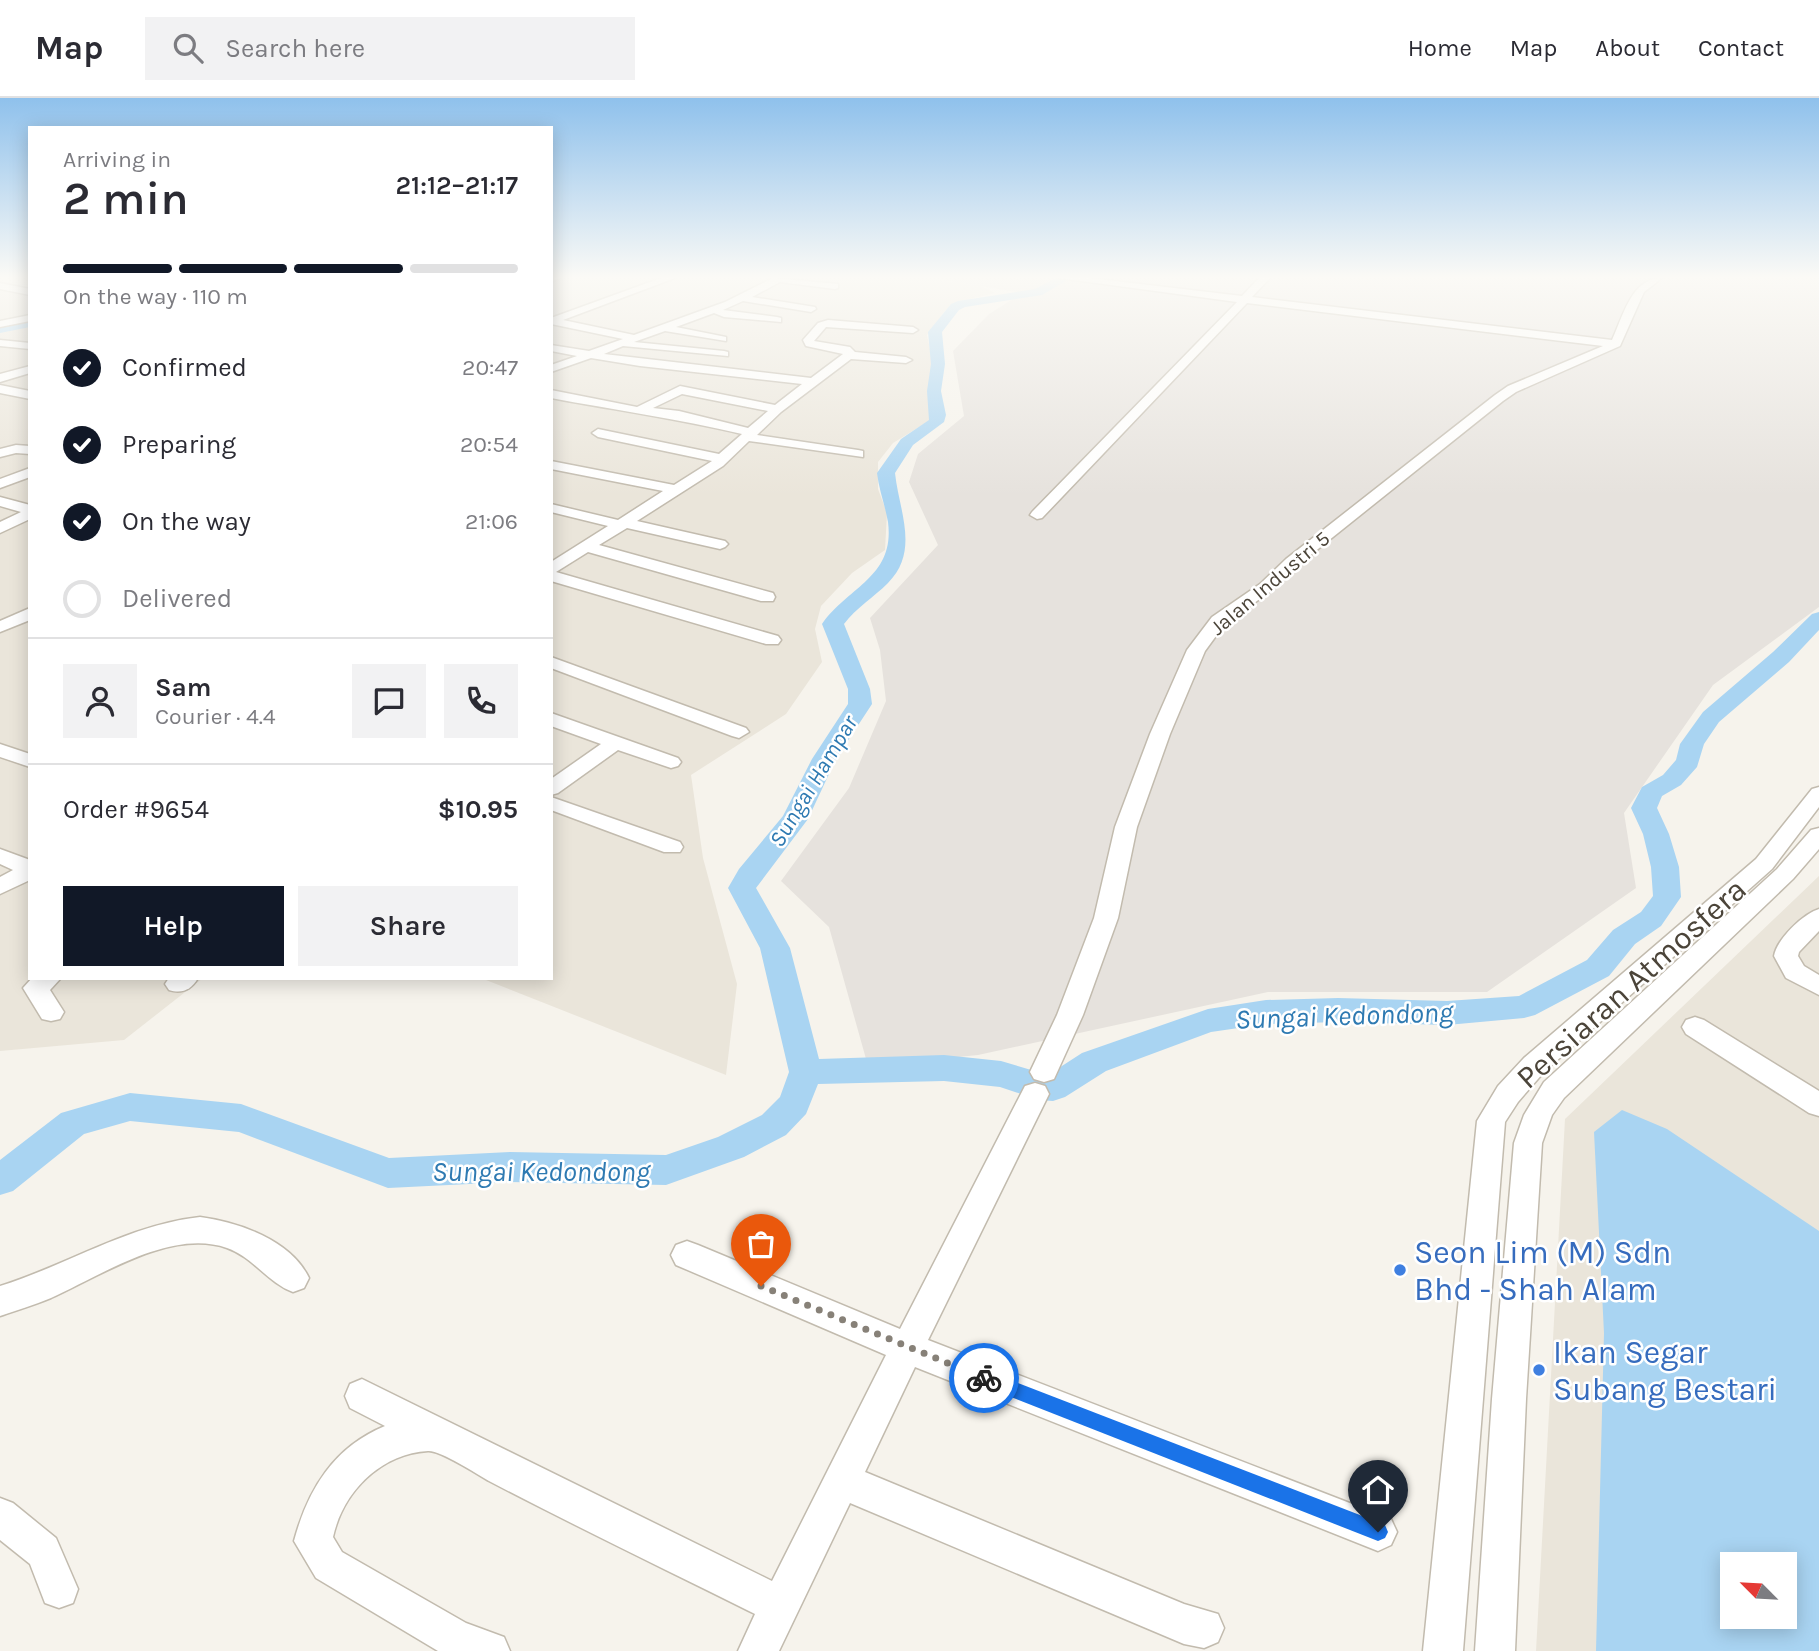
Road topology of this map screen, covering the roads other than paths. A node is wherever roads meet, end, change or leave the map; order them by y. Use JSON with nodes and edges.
{"nodes":[{"id":1,"x":567,"y":350,"type":"edge"},
{"id":2,"x":600,"y":350,"type":"edge"},
{"id":3,"x":687,"y":350,"type":"edge"},
{"id":4,"x":848,"y":350,"type":"edge"},
{"id":5,"x":1195,"y":350,"type":"edge"},
{"id":6,"x":1601,"y":350,"type":"edge"},
{"id":7,"x":590,"y":354,"type":"junction"},
{"id":8,"x":724,"y":354,"type":"dead end"},
{"id":9,"x":849,"y":355,"type":"junction"},
{"id":10,"x":906,"y":360,"type":"dead end"},
{"id":11,"x":553,"y":367,"type":"edge"},
{"id":12,"x":0,"y":368,"type":"edge"},
{"id":13,"x":24,"y":370,"type":"edge"},
{"id":14,"x":0,"y":378,"type":"edge"},
{"id":15,"x":813,"y":382,"type":"junction"},
{"id":16,"x":0,"y":388,"type":"edge"},
{"id":17,"x":553,"y":394,"type":"edge"},
{"id":18,"x":28,"y":395,"type":"edge"},
{"id":19,"x":777,"y":409,"type":"junction"},
{"id":20,"x":638,"y":411,"type":"junction"},
{"id":21,"x":598,"y":433,"type":"dead end"},
{"id":22,"x":749,"y":435,"type":"junction"},
{"id":23,"x":28,"y":450,"type":"edge"},
{"id":24,"x":0,"y":453,"type":"edge"},
{"id":25,"x":858,"y":454,"type":"dead end"},
{"id":26,"x":722,"y":459,"type":"junction"},
{"id":27,"x":553,"y":465,"type":"edge"},
{"id":28,"x":28,"y":473,"type":"edge"},
{"id":29,"x":4,"y":480,"type":"edge"},
{"id":30,"x":678,"y":490,"type":"junction"},
{"id":31,"x":0,"y":501,"type":"edge"},
{"id":32,"x":553,"y":508,"type":"edge"},
{"id":33,"x":28,"y":511,"type":"edge"},
{"id":34,"x":28,"y":513,"type":"edge"},
{"id":35,"x":1037,"y":516,"type":"dead end"},
{"id":36,"x":624,"y":524,"type":"junction"},
{"id":37,"x":0,"y":528,"type":"edge"},
{"id":38,"x":720,"y":544,"type":"dead end"},
{"id":39,"x":587,"y":547,"type":"junction"},
{"id":40,"x":553,"y":568,"type":"edge"},
{"id":41,"x":553,"y":577,"type":"edge"},
{"id":42,"x":767,"y":597,"type":"dead end"},
{"id":43,"x":28,"y":614,"type":"edge"},
{"id":44,"x":2,"y":625,"type":"edge"},
{"id":45,"x":28,"y":632,"type":"edge"},
{"id":46,"x":772,"y":640,"type":"dead end"},
{"id":47,"x":553,"y":664,"type":"edge"},
{"id":48,"x":553,"y":720,"type":"edge"},
{"id":49,"x":739,"y":732,"type":"dead end"},
{"id":50,"x":616,"y":743,"type":"junction"},
{"id":51,"x":0,"y":750,"type":"edge"},
{"id":52,"x":28,"y":760,"type":"edge"},
{"id":53,"x":671,"y":762,"type":"dead end"},
{"id":54,"x":553,"y":788,"type":"edge"},
{"id":55,"x":1819,"y":793,"type":"edge"},
{"id":56,"x":553,"y":804,"type":"edge"},
{"id":57,"x":1819,"y":835,"type":"edge"},
{"id":58,"x":672,"y":847,"type":"dead end"},
{"id":59,"x":0,"y":856,"type":"edge"},
{"id":60,"x":28,"y":868,"type":"edge"},
{"id":61,"x":28,"y":870,"type":"edge"},
{"id":62,"x":0,"y":887,"type":"edge"},
{"id":63,"x":1819,"y":917,"type":"edge"},
{"id":64,"x":46,"y":980,"type":"edge"},
{"id":65,"x":1819,"y":986,"type":"edge"},
{"id":66,"x":51,"y":1012,"type":"dead end"},
{"id":67,"x":1695,"y":1027,"type":"dead end"},
{"id":68,"x":1819,"y":1105,"type":"edge"},
{"id":69,"x":687,"y":1255,"type":"dead end"},
{"id":70,"x":292,"y":1278,"type":"dead end"},
{"id":71,"x":0,"y":1301,"type":"edge"},
{"id":72,"x":907,"y":1348,"type":"junction"},
{"id":73,"x":362,"y":1396,"type":"dead end"},
{"id":74,"x":432,"y":1433,"type":"junction"},
{"id":75,"x":842,"y":1481,"type":"junction"},
{"id":76,"x":0,"y":1516,"type":"edge"},
{"id":77,"x":1378,"y":1532,"type":"dead end"},
{"id":78,"x":59,"y":1589,"type":"dead end"},
{"id":79,"x":780,"y":1606,"type":"junction"},
{"id":80,"x":1204,"y":1628,"type":"dead end"},
{"id":81,"x":490,"y":1651,"type":"edge"},
{"id":82,"x":758,"y":1651,"type":"edge"},
{"id":83,"x":1443,"y":1651,"type":"edge"},
{"id":84,"x":1495,"y":1651,"type":"edge"}],
"edges":[{"from":1,"to":7,"type":"street"},
{"from":2,"to":7,"type":"street"},
{"from":3,"to":8,"type":"street"},
{"from":4,"to":9,"type":"street"},
{"from":5,"to":35,"type":"street"},
{"from":6,"to":72,"type":"street","name":"Jalan Industri 5"},
{"from":7,"to":11,"type":"street"},
{"from":7,"to":15,"type":"street"},
{"from":9,"to":10,"type":"street"},
{"from":9,"to":15,"type":"street"},
{"from":12,"to":13,"type":"street"},
{"from":13,"to":14,"type":"street"},
{"from":15,"to":19,"type":"street"},
{"from":16,"to":18,"type":"street"},
{"from":17,"to":20,"type":"street"},
{"from":19,"to":20,"type":"street"},
{"from":19,"to":22,"type":"street"},
{"from":20,"to":22,"type":"street"},
{"from":21,"to":26,"type":"street"},
{"from":22,"to":25,"type":"street"},
{"from":22,"to":26,"type":"street"},
{"from":23,"to":24,"type":"street"},
{"from":26,"to":30,"type":"street"},
{"from":27,"to":30,"type":"street"},
{"from":28,"to":29,"type":"street"},
{"from":30,"to":36,"type":"street"},
{"from":31,"to":33,"type":"street"},
{"from":32,"to":36,"type":"street"},
{"from":34,"to":37,"type":"street"},
{"from":36,"to":38,"type":"street"},
{"from":36,"to":39,"type":"street"},
{"from":39,"to":40,"type":"street"},
{"from":39,"to":42,"type":"street"},
{"from":41,"to":46,"type":"street"},
{"from":43,"to":44,"type":"street"},
{"from":44,"to":45,"type":"street"},
{"from":47,"to":49,"type":"street"},
{"from":48,"to":50,"type":"street"},
{"from":50,"to":53,"type":"street"},
{"from":50,"to":54,"type":"street"},
{"from":51,"to":52,"type":"street"},
{"from":55,"to":83,"type":"street","name":"Persiaran Atmosfera"},
{"from":56,"to":58,"type":"street"},
{"from":57,"to":84,"type":"street","name":"Persiaran Atmosfera"},
{"from":59,"to":60,"type":"street"},
{"from":61,"to":62,"type":"street"},
{"from":63,"to":65,"type":"street"},
{"from":64,"to":66,"type":"street"},
{"from":67,"to":68,"type":"street"},
{"from":69,"to":72,"type":"street"},
{"from":70,"to":71,"type":"street"},
{"from":72,"to":75,"type":"street","name":"Jalan Industri 5"},
{"from":72,"to":77,"type":"street"},
{"from":73,"to":74,"type":"street"},
{"from":74,"to":79,"type":"street"},
{"from":74,"to":81,"type":"street"},
{"from":75,"to":79,"type":"street","name":"Jalan Industri 5"},
{"from":75,"to":80,"type":"street"},
{"from":76,"to":78,"type":"street"},
{"from":79,"to":82,"type":"street","name":"Jalan Industri 5"}]}
